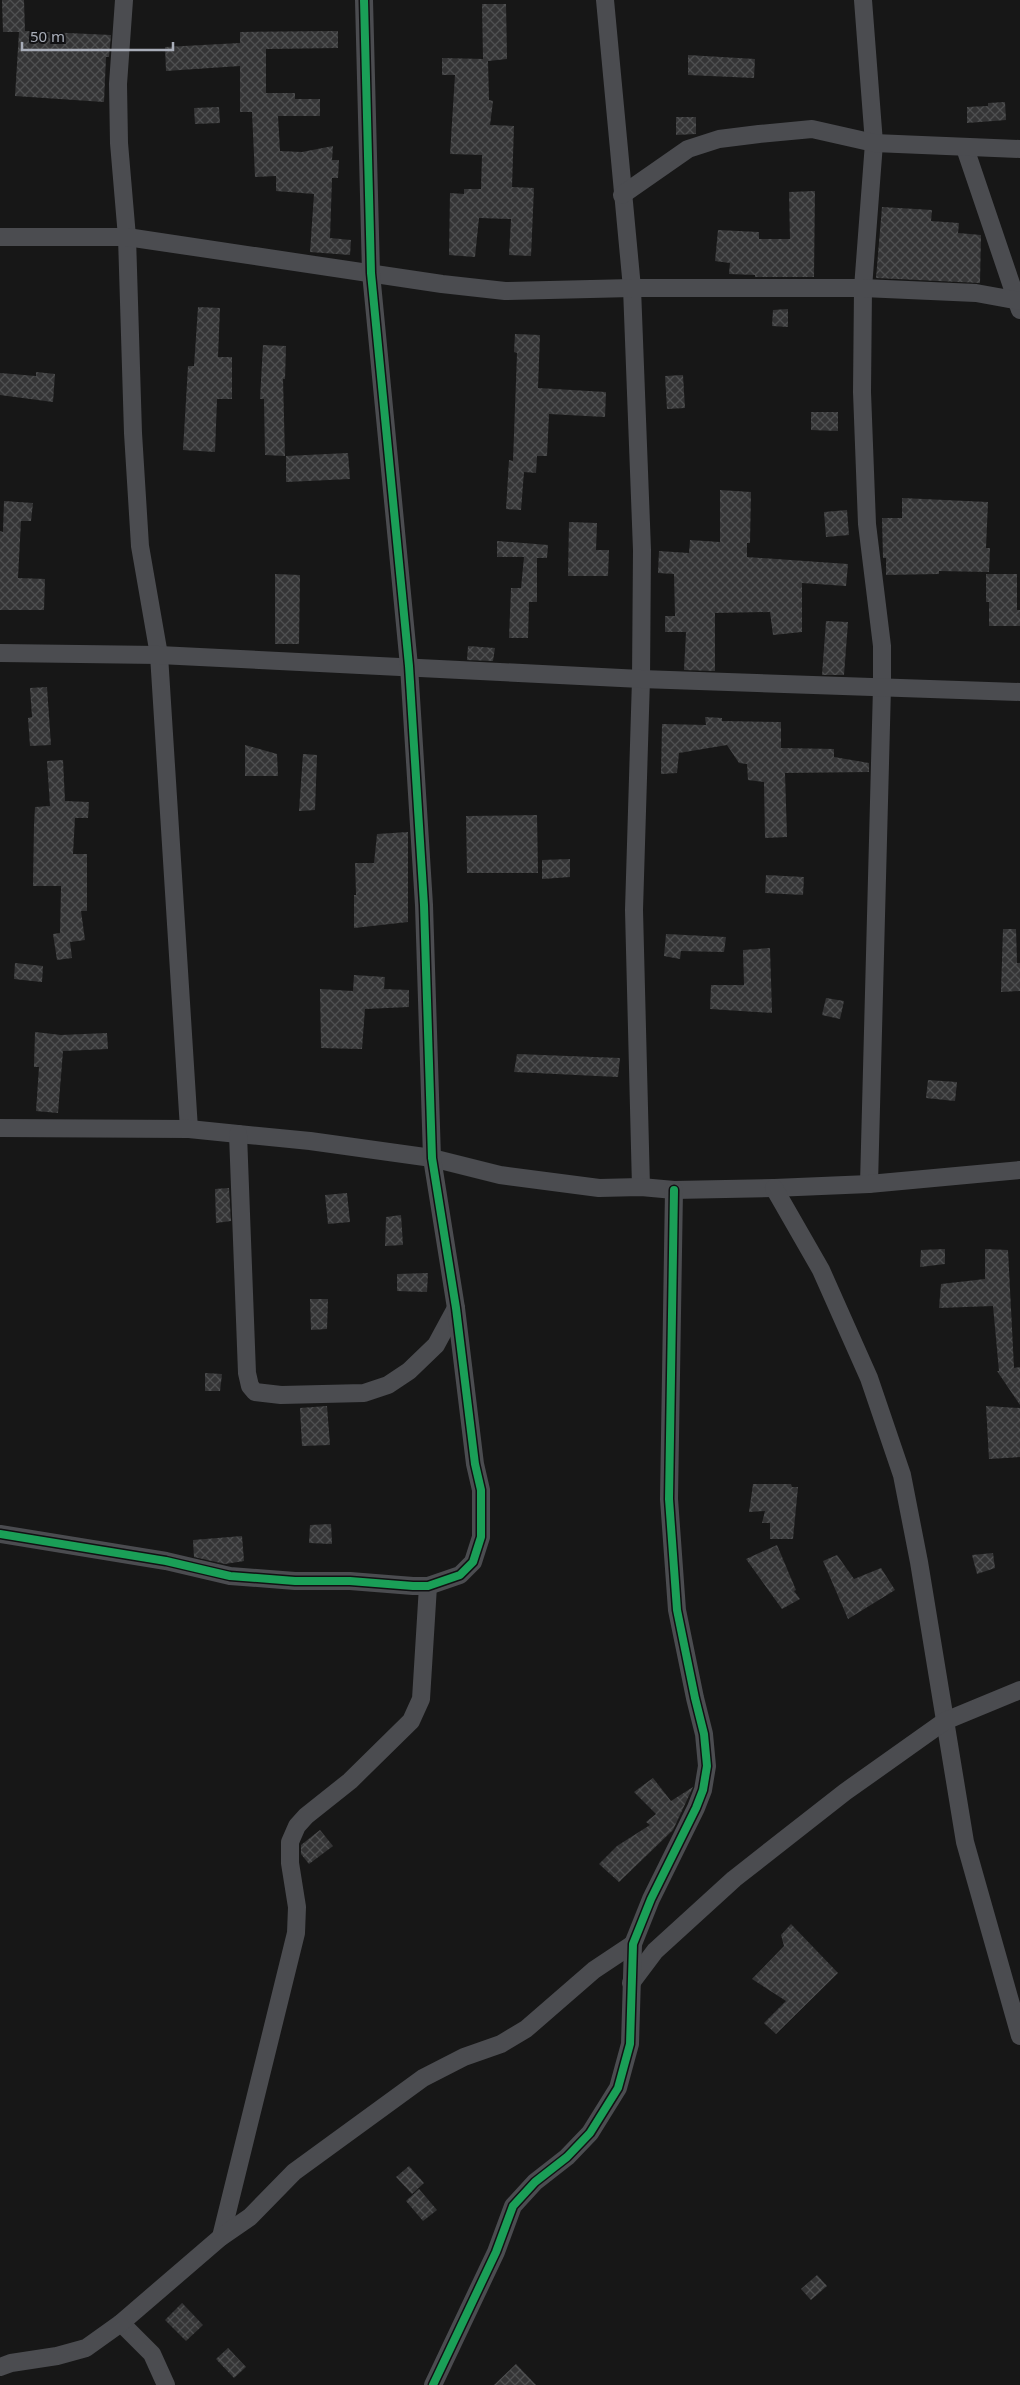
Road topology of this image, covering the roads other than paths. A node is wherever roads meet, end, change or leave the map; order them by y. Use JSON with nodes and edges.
{"nodes":[{"id":1,"x":124,"y":0,"type":"edge"},
{"id":2,"x":364,"y":0,"type":"edge"},
{"id":3,"x":605,"y":0,"type":"edge"},
{"id":4,"x":863,"y":0,"type":"edge"},
{"id":5,"x":874,"y":143,"type":"junction"},
{"id":6,"x":965,"y":148,"type":"junction"},
{"id":7,"x":1020,"y":149,"type":"edge"},
{"id":8,"x":622,"y":196,"type":"junction"},
{"id":9,"x":0,"y":236,"type":"edge"},
{"id":10,"x":127,"y":237,"type":"junction"},
{"id":11,"x":371,"y":273,"type":"junction"},
{"id":12,"x":632,"y":288,"type":"junction"},
{"id":13,"x":862,"y":288,"type":"junction"},
{"id":14,"x":1019,"y":304,"type":"edge"},
{"id":15,"x":0,"y":653,"type":"edge"},
{"id":16,"x":159,"y":656,"type":"junction"},
{"id":17,"x":409,"y":666,"type":"junction"},
{"id":18,"x":641,"y":679,"type":"junction"},
{"id":19,"x":882,"y":687,"type":"junction"},
{"id":20,"x":1020,"y":692,"type":"edge"},
{"id":21,"x":0,"y":1128,"type":"edge"},
{"id":22,"x":188,"y":1129,"type":"junction"},
{"id":23,"x":238,"y":1134,"type":"junction"},
{"id":24,"x":432,"y":1158,"type":"junction"},
{"id":25,"x":1018,"y":1172,"type":"edge"},
{"id":26,"x":869,"y":1184,"type":"junction"},
{"id":27,"x":641,"y":1187,"type":"junction"},
{"id":28,"x":774,"y":1188,"type":"junction"},
{"id":29,"x":674,"y":1190,"type":"junction"},
{"id":30,"x":456,"y":1308,"type":"junction"},
{"id":31,"x":0,"y":1534,"type":"edge"},
{"id":32,"x":428,"y":1586,"type":"junction"},
{"id":33,"x":1020,"y":1690,"type":"edge"},
{"id":34,"x":945,"y":1721,"type":"junction"},
{"id":35,"x":633,"y":1944,"type":"junction"},
{"id":36,"x":631,"y":1983,"type":"junction"},
{"id":37,"x":1020,"y":2036,"type":"edge"},
{"id":38,"x":221,"y":2237,"type":"junction"},
{"id":39,"x":121,"y":2323,"type":"junction"},
{"id":40,"x":0,"y":2367,"type":"edge"},
{"id":41,"x":166,"y":2385,"type":"edge"},
{"id":42,"x":433,"y":2385,"type":"edge"}],
"edges":[{"from":1,"to":10,"type":"street"},
{"from":2,"to":11,"type":"street"},
{"from":3,"to":8,"type":"street"},
{"from":4,"to":5,"type":"street"},
{"from":5,"to":6,"type":"street"},
{"from":5,"to":8,"type":"street"},
{"from":5,"to":13,"type":"street"},
{"from":6,"to":7,"type":"street"},
{"from":6,"to":14,"type":"street"},
{"from":8,"to":12,"type":"street"},
{"from":9,"to":10,"type":"street"},
{"from":10,"to":11,"type":"street"},
{"from":10,"to":16,"type":"street"},
{"from":11,"to":12,"type":"street"},
{"from":11,"to":17,"type":"street"},
{"from":12,"to":13,"type":"street"},
{"from":12,"to":18,"type":"street"},
{"from":13,"to":14,"type":"street"},
{"from":13,"to":19,"type":"street"},
{"from":15,"to":16,"type":"street"},
{"from":16,"to":17,"type":"street"},
{"from":16,"to":22,"type":"street"},
{"from":17,"to":18,"type":"street"},
{"from":17,"to":24,"type":"street"},
{"from":18,"to":19,"type":"street"},
{"from":18,"to":27,"type":"street"},
{"from":19,"to":20,"type":"street"},
{"from":19,"to":26,"type":"street"},
{"from":21,"to":22,"type":"street"},
{"from":22,"to":23,"type":"street"},
{"from":23,"to":24,"type":"street"},
{"from":23,"to":30,"type":"street"},
{"from":24,"to":27,"type":"street"},
{"from":24,"to":30,"type":"street"},
{"from":25,"to":26,"type":"street"},
{"from":26,"to":28,"type":"street"},
{"from":27,"to":29,"type":"street"},
{"from":28,"to":29,"type":"street"},
{"from":28,"to":34,"type":"street"},
{"from":29,"to":35,"type":"street"},
{"from":30,"to":32,"type":"street"},
{"from":31,"to":32,"type":"street"},
{"from":32,"to":38,"type":"street"},
{"from":33,"to":34,"type":"street"},
{"from":34,"to":36,"type":"street"},
{"from":34,"to":37,"type":"street"},
{"from":35,"to":36,"type":"street"},
{"from":35,"to":38,"type":"street"},
{"from":36,"to":42,"type":"street"},
{"from":38,"to":39,"type":"street"},
{"from":39,"to":40,"type":"street"},
{"from":39,"to":41,"type":"street"}]}
